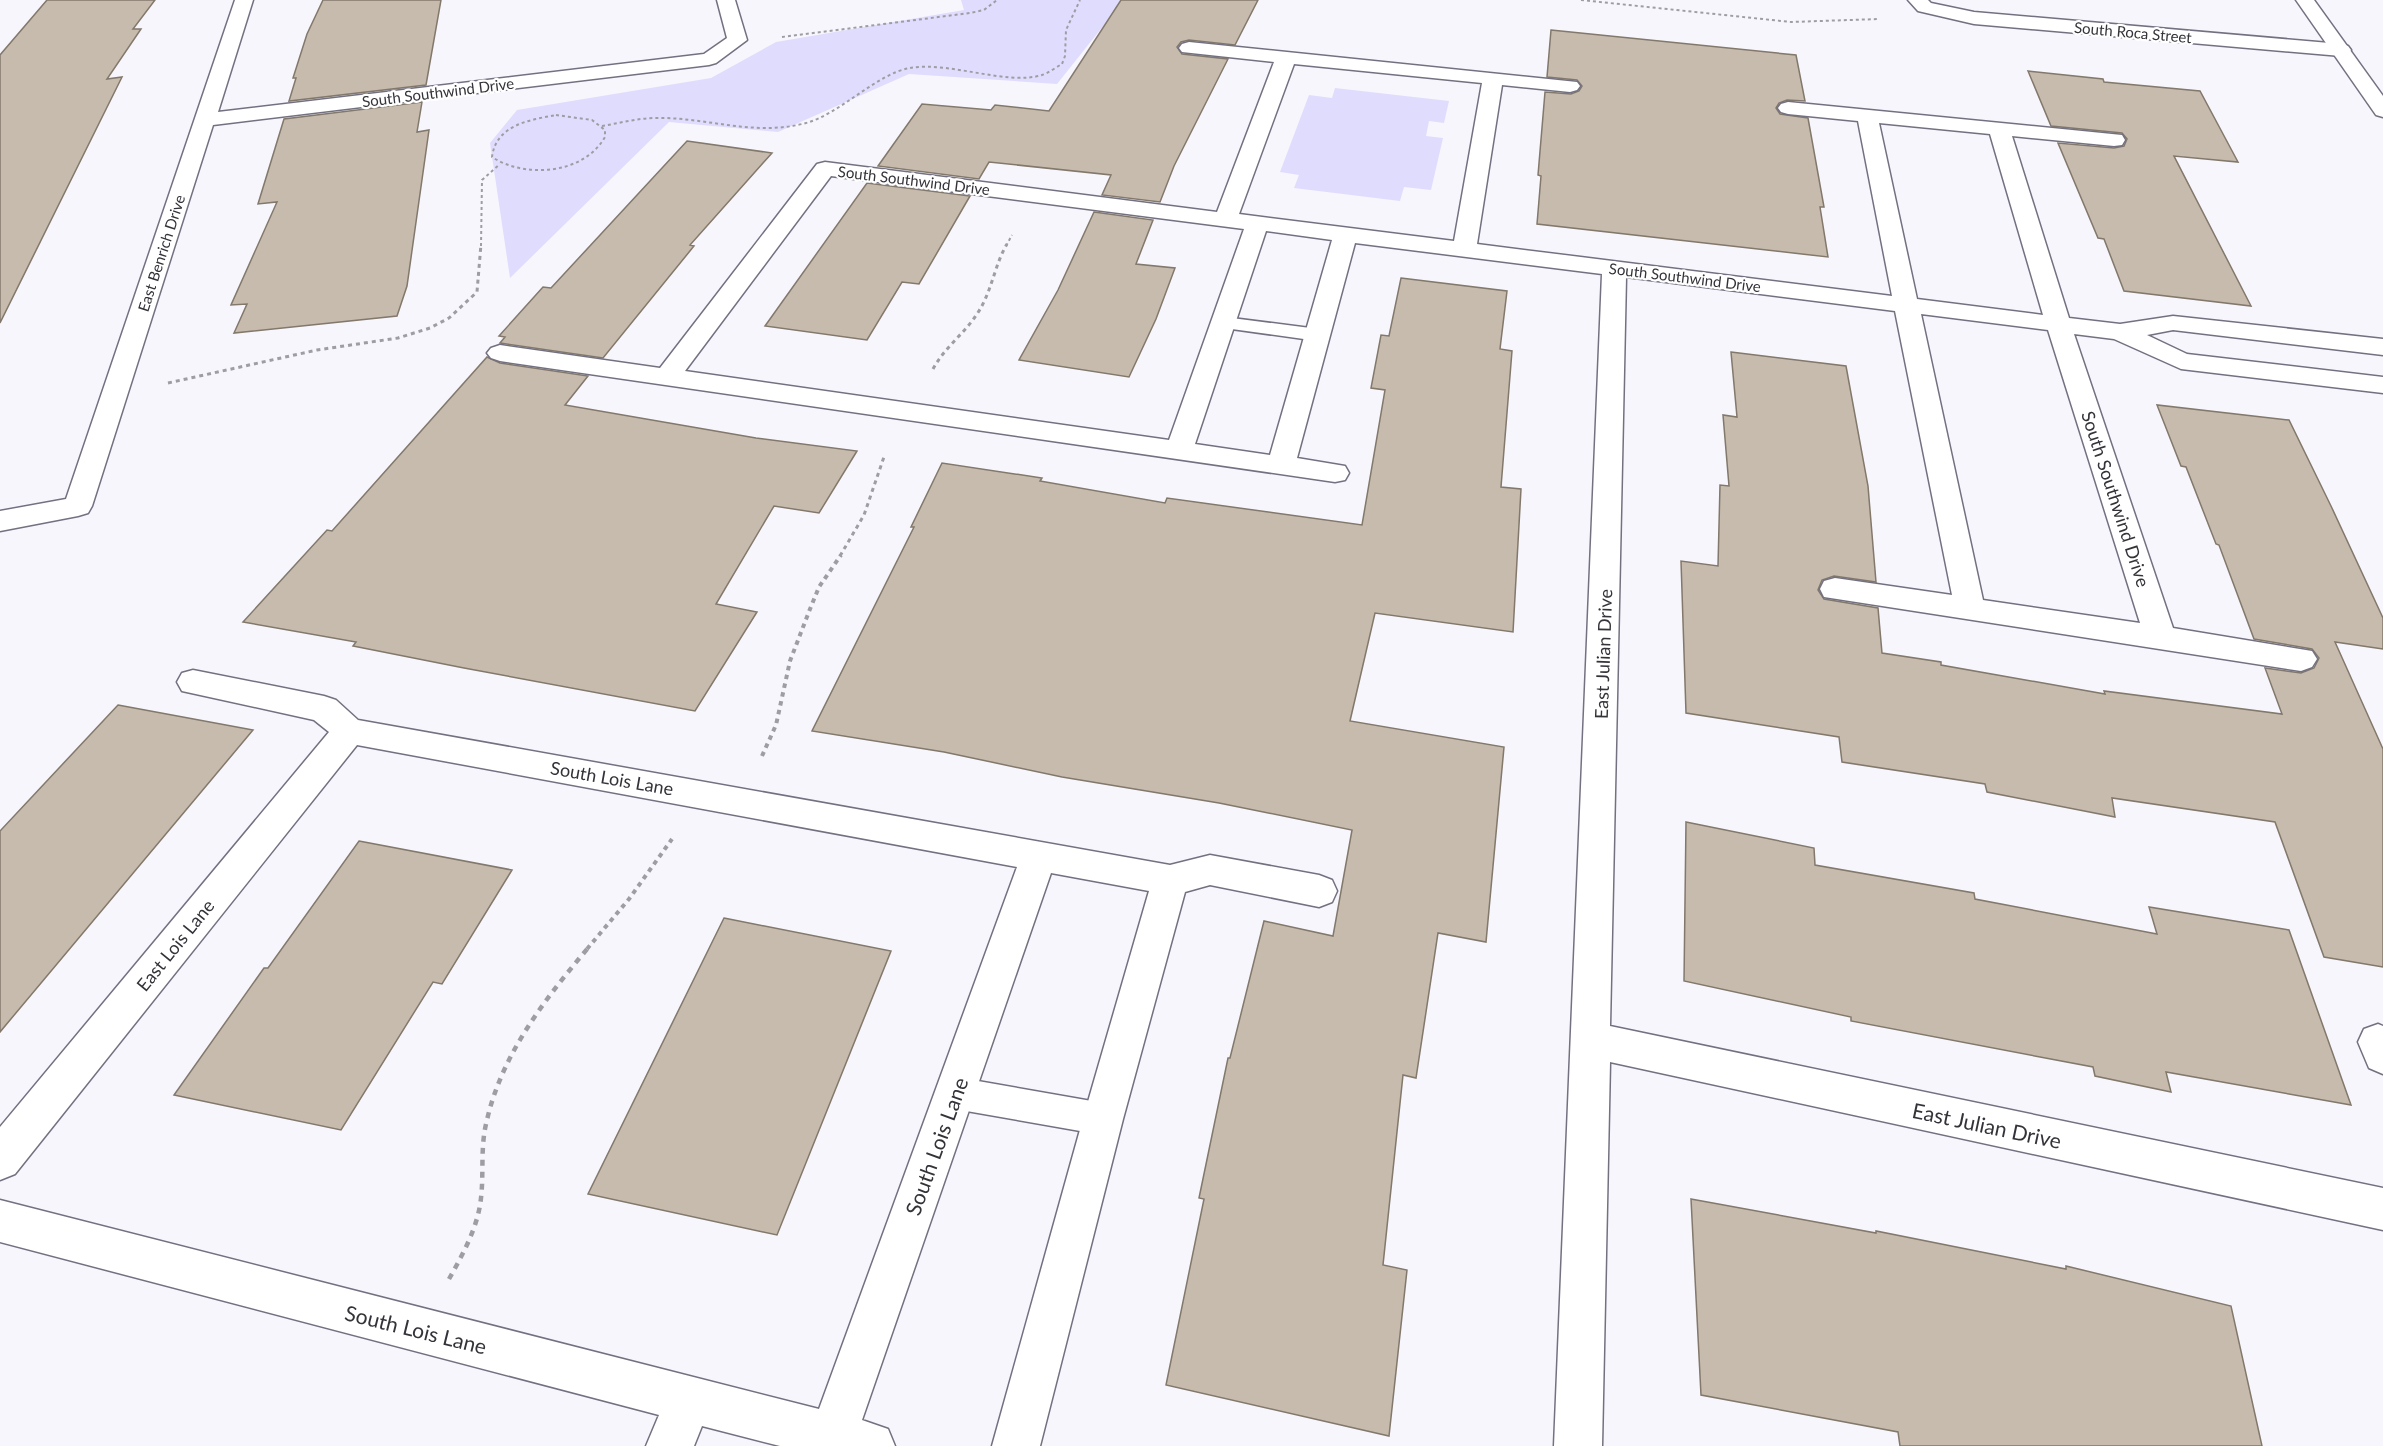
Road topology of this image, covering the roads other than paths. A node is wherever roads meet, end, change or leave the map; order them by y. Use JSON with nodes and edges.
{"nodes":[{"id":1,"x":244,"y":0,"type":"edge"},
{"id":2,"x":726,"y":0,"type":"edge"},
{"id":3,"x":2305,"y":0,"type":"edge"},
{"id":4,"x":1921,"y":4,"type":"edge"},
{"id":5,"x":1189,"y":48,"type":"dead end"},
{"id":6,"x":2341,"y":50,"type":"junction"},
{"id":7,"x":1286,"y":58,"type":"junction"},
{"id":8,"x":1493,"y":78,"type":"junction"},
{"id":9,"x":1570,"y":86,"type":"dead end"},
{"id":10,"x":1788,"y":108,"type":"dead end"},
{"id":11,"x":2383,"y":111,"type":"edge"},
{"id":12,"x":1867,"y":116,"type":"junction"},
{"id":13,"x":205,"y":120,"type":"junction"},
{"id":14,"x":1999,"y":129,"type":"junction"},
{"id":15,"x":2114,"y":140,"type":"dead end"},
{"id":16,"x":1226,"y":219,"type":"junction"},
{"id":17,"x":1257,"y":224,"type":"junction"},
{"id":18,"x":1346,"y":236,"type":"junction"},
{"id":19,"x":1464,"y":250,"type":"junction"},
{"id":20,"x":1614,"y":268,"type":"junction"},
{"id":21,"x":1906,"y":305,"type":"junction"},
{"id":22,"x":1224,"y":323,"type":"junction"},
{"id":23,"x":2059,"y":325,"type":"junction"},
{"id":24,"x":2120,"y":332,"type":"junction"},
{"id":25,"x":1318,"y":334,"type":"junction"},
{"id":26,"x":2383,"y":348,"type":"edge"},
{"id":27,"x":500,"y":353,"type":"dead end"},
{"id":28,"x":667,"y":377,"type":"junction"},
{"id":29,"x":2383,"y":385,"type":"edge"},
{"id":30,"x":1179,"y":451,"type":"junction"},
{"id":31,"x":1281,"y":465,"type":"junction"},
{"id":32,"x":1335,"y":473,"type":"dead end"},
{"id":33,"x":0,"y":521,"type":"edge"},
{"id":34,"x":1835,"y":589,"type":"dead end"},
{"id":35,"x":1970,"y":610,"type":"junction"},
{"id":36,"x":2162,"y":639,"type":"junction"},
{"id":37,"x":2301,"y":659,"type":"dead end"},
{"id":38,"x":193,"y":682,"type":"dead end"},
{"id":39,"x":349,"y":730,"type":"junction"},
{"id":40,"x":1039,"y":856,"type":"junction"},
{"id":41,"x":1170,"y":880,"type":"junction"},
{"id":42,"x":1319,"y":891,"type":"dead end"},
{"id":43,"x":1591,"y":1040,"type":"junction"},
{"id":44,"x":955,"y":1093,"type":"junction"},
{"id":45,"x":1102,"y":1119,"type":"junction"},
{"id":46,"x":0,"y":1159,"type":"edge"},
{"id":47,"x":2383,"y":1209,"type":"edge"},
{"id":48,"x":0,"y":1221,"type":"edge"},
{"id":49,"x":689,"y":1400,"type":"junction"},
{"id":50,"x":852,"y":1441,"type":"edge"},
{"id":51,"x":670,"y":1446,"type":"edge"},
{"id":52,"x":1016,"y":1446,"type":"edge"},
{"id":53,"x":1578,"y":1446,"type":"edge"}],
"edges":[{"from":1,"to":13,"type":"street","name":"East Benrich Drive"},
{"from":2,"to":13,"type":"street","name":"South Southwind Drive"},
{"from":3,"to":6,"type":"street"},
{"from":4,"to":6,"type":"street","name":"South Roca Street"},
{"from":5,"to":7,"type":"street"},
{"from":6,"to":11,"type":"street"},
{"from":7,"to":8,"type":"street"},
{"from":7,"to":16,"type":"street"},
{"from":8,"to":9,"type":"street"},
{"from":8,"to":19,"type":"street"},
{"from":10,"to":12,"type":"street"},
{"from":12,"to":14,"type":"street"},
{"from":12,"to":21,"type":"street"},
{"from":13,"to":33,"type":"street","name":"East Benrich Drive"},
{"from":14,"to":15,"type":"street"},
{"from":14,"to":23,"type":"street","name":"South Southwind Drive"},
{"from":16,"to":17,"type":"street","name":"South Southwind Drive"},
{"from":16,"to":28,"type":"street","name":"South Southwind Drive"},
{"from":17,"to":18,"type":"street","name":"South Southwind Drive"},
{"from":17,"to":22,"type":"street"},
{"from":18,"to":19,"type":"street","name":"South Southwind Drive"},
{"from":18,"to":25,"type":"street"},
{"from":19,"to":20,"type":"street","name":"South Southwind Drive"},
{"from":20,"to":21,"type":"street","name":"South Southwind Drive"},
{"from":20,"to":43,"type":"street","name":"East Julian Drive"},
{"from":21,"to":23,"type":"street","name":"South Southwind Drive"},
{"from":21,"to":35,"type":"street"},
{"from":22,"to":25,"type":"lane"},
{"from":22,"to":30,"type":"street"},
{"from":23,"to":24,"type":"street","name":"South Southwind Drive"},
{"from":23,"to":36,"type":"street","name":"South Southwind Drive"},
{"from":24,"to":26,"type":"street","name":"South Southwind Drive"},
{"from":24,"to":29,"type":"street","name":"South Southwind Drive"},
{"from":25,"to":31,"type":"street"},
{"from":27,"to":28,"type":"street"},
{"from":28,"to":30,"type":"street"},
{"from":30,"to":31,"type":"street"},
{"from":31,"to":32,"type":"street"},
{"from":34,"to":35,"type":"street"},
{"from":35,"to":36,"type":"street"},
{"from":36,"to":37,"type":"street"},
{"from":38,"to":39,"type":"street","name":"South Lois Lane"},
{"from":39,"to":40,"type":"street","name":"South Lois Lane"},
{"from":39,"to":46,"type":"street","name":"East Lois Lane"},
{"from":40,"to":41,"type":"street","name":"South Lois Lane"},
{"from":40,"to":44,"type":"street","name":"South Lois Lane"},
{"from":41,"to":42,"type":"street","name":"South Lois Lane"},
{"from":41,"to":45,"type":"street"},
{"from":43,"to":47,"type":"street","name":"East Julian Drive"},
{"from":43,"to":53,"type":"street","name":"East Julian Drive"},
{"from":44,"to":45,"type":"lane"},
{"from":44,"to":50,"type":"street","name":"South Lois Lane"},
{"from":45,"to":52,"type":"street"},
{"from":48,"to":49,"type":"street","name":"South Lois Lane"},
{"from":49,"to":50,"type":"street","name":"South Lois Lane"},
{"from":49,"to":51,"type":"street"}]}
